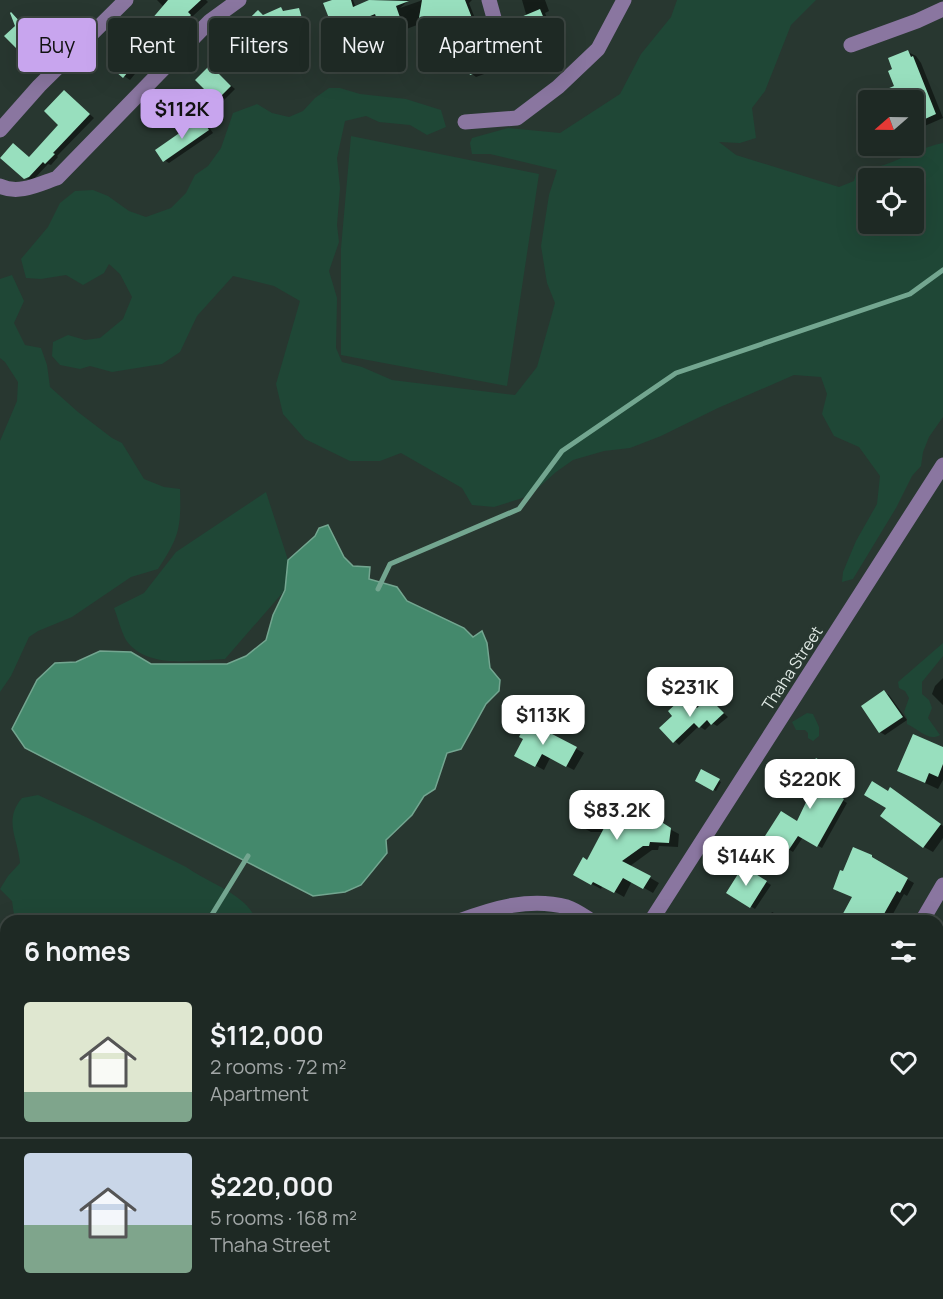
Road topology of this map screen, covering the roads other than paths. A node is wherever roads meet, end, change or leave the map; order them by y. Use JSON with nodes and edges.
{"nodes":[{"id":1,"x":126,"y":0,"type":"edge"},
{"id":2,"x":239,"y":0,"type":"edge"},
{"id":3,"x":489,"y":0,"type":"edge"},
{"id":4,"x":624,"y":0,"type":"edge"},
{"id":5,"x":943,"y":9,"type":"edge"},
{"id":6,"x":494,"y":18,"type":"dead end"},
{"id":7,"x":851,"y":45,"type":"dead end"},
{"id":8,"x":465,"y":122,"type":"dead end"},
{"id":9,"x":0,"y":130,"type":"edge"},
{"id":10,"x":0,"y":186,"type":"edge"},
{"id":11,"x":943,"y":465,"type":"edge"},
{"id":12,"x":943,"y":885,"type":"edge"},
{"id":13,"x":516,"y":905,"type":"junction"},
{"id":14,"x":475,"y":915,"type":"edge"},
{"id":15,"x":512,"y":915,"type":"edge"},
{"id":16,"x":581,"y":915,"type":"edge"},
{"id":17,"x":655,"y":915,"type":"edge"},
{"id":18,"x":926,"y":915,"type":"edge"}],
"edges":[{"from":1,"to":9,"type":"street"},
{"from":2,"to":10,"type":"street"},
{"from":3,"to":6,"type":"street"},
{"from":4,"to":8,"type":"street"},
{"from":5,"to":7,"type":"street"},
{"from":11,"to":17,"type":"street","name":"Thaha Street"},
{"from":12,"to":18,"type":"street"},
{"from":13,"to":14,"type":"street"},
{"from":13,"to":15,"type":"street"},
{"from":13,"to":16,"type":"street"}]}
